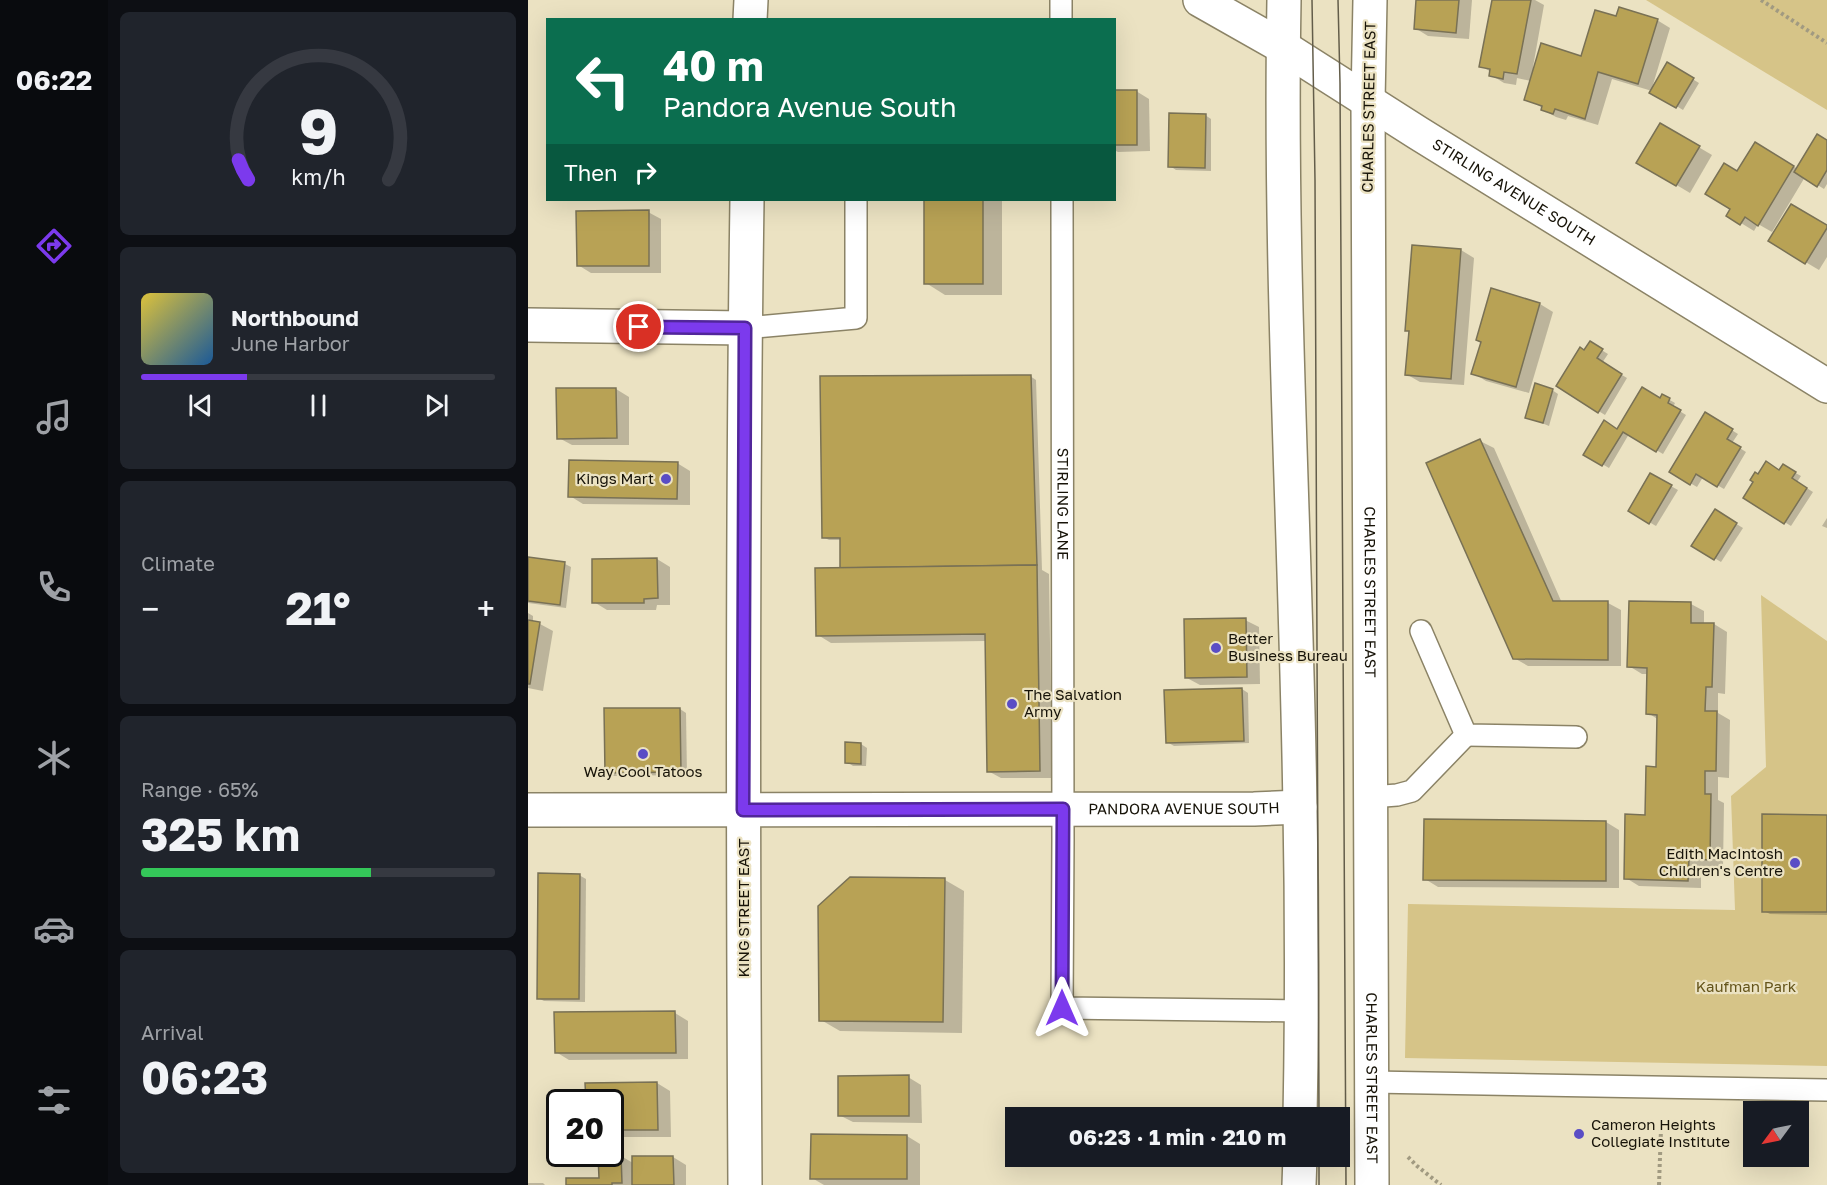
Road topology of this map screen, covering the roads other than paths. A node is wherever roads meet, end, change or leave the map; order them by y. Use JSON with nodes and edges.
{"nodes":[{"id":1,"x":751,"y":0,"type":"edge"},
{"id":2,"x":1061,"y":0,"type":"edge"},
{"id":3,"x":1200,"y":0,"type":"edge"},
{"id":4,"x":1284,"y":0,"type":"edge"},
{"id":5,"x":1370,"y":0,"type":"edge"},
{"id":6,"x":750,"y":18,"type":"edge"},
{"id":7,"x":1061,"y":18,"type":"edge"},
{"id":8,"x":1283,"y":47,"type":"junction"},
{"id":9,"x":1368,"y":101,"type":"junction"},
{"id":10,"x":747,"y":201,"type":"edge"},
{"id":11,"x":856,"y":201,"type":"edge"},
{"id":12,"x":1062,"y":201,"type":"edge"},
{"id":13,"x":528,"y":325,"type":"edge"},
{"id":14,"x":745,"y":328,"type":"junction"},
{"id":15,"x":1827,"y":386,"type":"edge"},
{"id":16,"x":1421,"y":631,"type":"dead end"},
{"id":17,"x":1466,"y":735,"type":"junction"},
{"id":18,"x":1576,"y":737,"type":"dead end"},
{"id":19,"x":1371,"y":797,"type":"junction"},
{"id":20,"x":1300,"y":807,"type":"junction"},
{"id":21,"x":1063,"y":809,"type":"junction"},
{"id":22,"x":528,"y":810,"type":"edge"},
{"id":23,"x":743,"y":810,"type":"junction"},
{"id":24,"x":1302,"y":1011,"type":"junction"},
{"id":25,"x":1372,"y":1083,"type":"junction"},
{"id":26,"x":1827,"y":1090,"type":"edge"},
{"id":27,"x":1300,"y":1107,"type":"edge"},
{"id":28,"x":1300,"y":1167,"type":"edge"},
{"id":29,"x":745,"y":1185,"type":"edge"},
{"id":30,"x":1299,"y":1185,"type":"edge"},
{"id":31,"x":1372,"y":1185,"type":"edge"}],
"edges":[{"from":1,"to":6,"type":"main road"},
{"from":2,"to":7,"type":"lane"},
{"from":3,"to":8,"type":"main road","name":"STIRLING AVENUE SOUTH"},
{"from":4,"to":8,"type":"main road"},
{"from":5,"to":9,"type":"main road","name":"CHARLES STREET EAST"},
{"from":8,"to":9,"type":"main road","name":"STIRLING AVENUE SOUTH"},
{"from":8,"to":20,"type":"main road"},
{"from":9,"to":15,"type":"main road","name":"STIRLING AVENUE SOUTH"},
{"from":9,"to":19,"type":"main road","name":"CHARLES STREET EAST"},
{"from":10,"to":14,"type":"main road","name":"KING STREET EAST"},
{"from":11,"to":14,"type":"lane"},
{"from":12,"to":21,"type":"lane","name":"STIRLING LANE"},
{"from":13,"to":14,"type":"main road"},
{"from":14,"to":23,"type":"main road","name":"KING STREET EAST"},
{"from":16,"to":17,"type":"lane"},
{"from":17,"to":18,"type":"lane"},
{"from":17,"to":19,"type":"lane"},
{"from":19,"to":25,"type":"main road","name":"CHARLES STREET EAST"},
{"from":20,"to":21,"type":"main road","name":"PANDORA AVENUE SOUTH"},
{"from":20,"to":24,"type":"main road"},
{"from":21,"to":23,"type":"main road","name":"PANDORA AVENUE SOUTH"},
{"from":21,"to":24,"type":"lane","name":"STIRLING LANE"},
{"from":22,"to":23,"type":"main road","name":"PANDORA AVENUE SOUTH"},
{"from":23,"to":29,"type":"main road","name":"KING STREET EAST"},
{"from":24,"to":27,"type":"main road"},
{"from":25,"to":26,"type":"lane"},
{"from":25,"to":31,"type":"main road","name":"CHARLES STREET EAST"},
{"from":28,"to":30,"type":"main road"}]}
